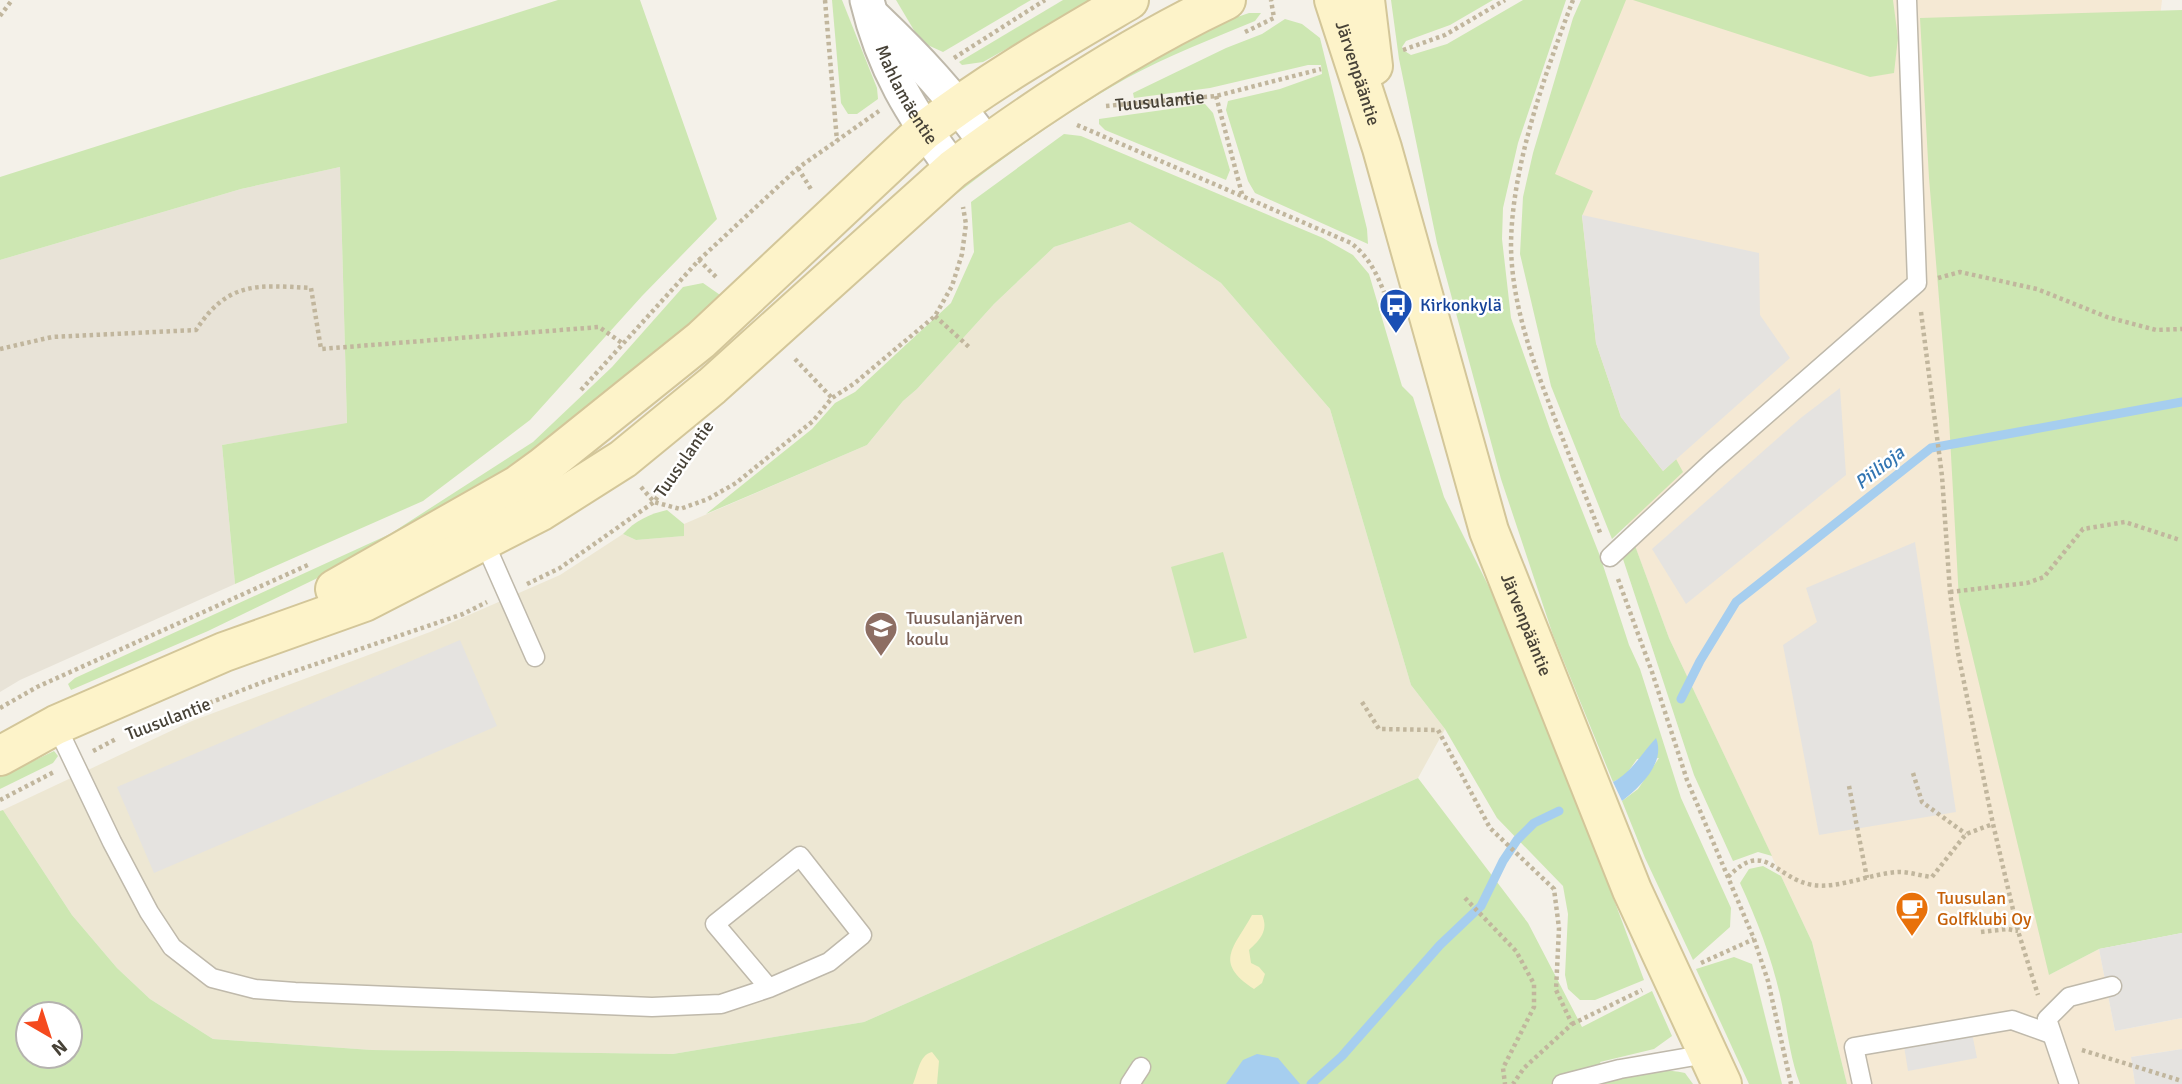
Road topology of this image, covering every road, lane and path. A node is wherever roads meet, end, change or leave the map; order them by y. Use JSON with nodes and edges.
{"nodes":[{"id":1,"x":12,"y":0,"type":"edge"},
{"id":2,"x":825,"y":0,"type":"edge"},
{"id":3,"x":1045,"y":0,"type":"edge"},
{"id":4,"x":1129,"y":0,"type":"edge"},
{"id":5,"x":1226,"y":0,"type":"edge"},
{"id":6,"x":1271,"y":0,"type":"edge"},
{"id":7,"x":1334,"y":0,"type":"edge"},
{"id":8,"x":1365,"y":0,"type":"edge"},
{"id":9,"x":1506,"y":0,"type":"edge"},
{"id":10,"x":1573,"y":0,"type":"edge"},
{"id":11,"x":1907,"y":0,"type":"edge"},
{"id":12,"x":869,"y":7,"type":"edge"},
{"id":13,"x":0,"y":16,"type":"edge"},
{"id":14,"x":1274,"y":18,"type":"dead end"},
{"id":15,"x":1403,"y":50,"type":"dead end"},
{"id":16,"x":1322,"y":69,"type":"dead end"},
{"id":17,"x":929,"y":74,"type":"junction"},
{"id":18,"x":902,"y":95,"type":"junction"},
{"id":19,"x":1216,"y":96,"type":"junction"},
{"id":20,"x":959,"y":104,"type":"junction"},
{"id":21,"x":1102,"y":106,"type":"dead end"},
{"id":22,"x":1081,"y":116,"type":"dead end"},
{"id":23,"x":924,"y":131,"type":"junction"},
{"id":24,"x":837,"y":141,"type":"junction"},
{"id":25,"x":986,"y":144,"type":"junction"},
{"id":26,"x":1382,"y":148,"type":"junction"},
{"id":27,"x":957,"y":184,"type":"junction"},
{"id":28,"x":1242,"y":195,"type":"junction"},
{"id":29,"x":699,"y":261,"type":"junction"},
{"id":30,"x":1917,"y":283,"type":"junction"},
{"id":31,"x":723,"y":284,"type":"dead end"},
{"id":32,"x":1384,"y":292,"type":"dead end"},
{"id":33,"x":935,"y":316,"type":"junction"},
{"id":34,"x":2182,"y":329,"type":"edge"},
{"id":35,"x":622,"y":343,"type":"junction"},
{"id":36,"x":969,"y":346,"type":"dead end"},
{"id":37,"x":0,"y":349,"type":"edge"},
{"id":38,"x":795,"y":359,"type":"dead end"},
{"id":39,"x":576,"y":395,"type":"dead end"},
{"id":40,"x":832,"y":398,"type":"junction"},
{"id":41,"x":692,"y":446,"type":"dead end"},
{"id":42,"x":639,"y":483,"type":"dead end"},
{"id":43,"x":654,"y":502,"type":"junction"},
{"id":44,"x":477,"y":526,"type":"junction"},
{"id":45,"x":2180,"y":540,"type":"dead end"},
{"id":46,"x":1610,"y":557,"type":"junction"},
{"id":47,"x":317,"y":560,"type":"dead end"},
{"id":48,"x":1951,"y":592,"type":"junction"},
{"id":49,"x":507,"y":593,"type":"junction"},
{"id":50,"x":535,"y":657,"type":"dead end"},
{"id":51,"x":1362,"y":702,"type":"dead end"},
{"id":52,"x":0,"y":708,"type":"edge"},
{"id":53,"x":56,"y":725,"type":"junction"},
{"id":54,"x":0,"y":756,"type":"edge"},
{"id":55,"x":74,"y":761,"type":"junction"},
{"id":56,"x":1913,"y":773,"type":"dead end"},
{"id":57,"x":1849,"y":786,"type":"dead end"},
{"id":58,"x":0,"y":800,"type":"edge"},
{"id":59,"x":1993,"y":824,"type":"junction"},
{"id":60,"x":1966,"y":834,"type":"junction"},
{"id":61,"x":1728,"y":877,"type":"junction"},
{"id":62,"x":1867,"y":878,"type":"junction"},
{"id":63,"x":1465,"y":898,"type":"dead end"},
{"id":64,"x":2018,"y":931,"type":"junction"},
{"id":65,"x":1980,"y":932,"type":"dead end"},
{"id":66,"x":1754,"y":939,"type":"junction"},
{"id":67,"x":1695,"y":966,"type":"dead end"},
{"id":68,"x":2112,"y":986,"type":"dead end"},
{"id":69,"x":1649,"y":987,"type":"dead end"},
{"id":70,"x":769,"y":988,"type":"junction"},
{"id":71,"x":1572,"y":1024,"type":"junction"},
{"id":72,"x":2051,"y":1031,"type":"junction"},
{"id":73,"x":1141,"y":1067,"type":"dead end"},
{"id":74,"x":1715,"y":1069,"type":"edge"},
{"id":75,"x":2182,"y":1081,"type":"edge"},
{"id":76,"x":1130,"y":1084,"type":"edge"},
{"id":77,"x":1505,"y":1084,"type":"edge"},
{"id":78,"x":1513,"y":1084,"type":"edge"},
{"id":79,"x":1562,"y":1084,"type":"edge"},
{"id":80,"x":1791,"y":1084,"type":"edge"},
{"id":81,"x":1862,"y":1084,"type":"edge"},
{"id":82,"x":2068,"y":1084,"type":"edge"}],
"edges":[{"from":1,"to":13,"type":"path"},
{"from":2,"to":24,"type":"path"},
{"from":3,"to":17,"type":"path"},
{"from":4,"to":20,"type":"main road","name":"Tuusulantie"},
{"from":5,"to":25,"type":"main road","name":"Tuusulantie"},
{"from":6,"to":14,"type":"path"},
{"from":7,"to":26,"type":"main road","name":"Järvenpääntie"},
{"from":8,"to":26,"type":"main road","name":"Järvenpääntie"},
{"from":9,"to":15,"type":"path"},
{"from":10,"to":46,"type":"path"},
{"from":11,"to":30,"type":"lane"},
{"from":12,"to":17,"type":"street","name":"Mahlamäentie"},
{"from":12,"to":18,"type":"street","name":"Mahlamäentie"},
{"from":16,"to":19,"type":"path","name":"Tuusulantie"},
{"from":17,"to":20,"type":"street","name":"Mahlamäentie"},
{"from":18,"to":23,"type":"street","name":"Mahlamäentie"},
{"from":18,"to":24,"type":"path"},
{"from":19,"to":21,"type":"path","name":"Tuusulantie"},
{"from":19,"to":28,"type":"path"},
{"from":20,"to":23,"type":"main road","name":"Tuusulantie"},
{"from":20,"to":25,"type":"street","name":"Mahlamäentie"},
{"from":22,"to":28,"type":"path"},
{"from":23,"to":27,"type":"street","name":"Mahlamäentie"},
{"from":23,"to":44,"type":"main road","name":"Tuusulantie"},
{"from":24,"to":29,"type":"path"},
{"from":25,"to":27,"type":"main road","name":"Tuusulantie"},
{"from":26,"to":74,"type":"main road","name":"Järvenpääntie"},
{"from":27,"to":33,"type":"path"},
{"from":27,"to":44,"type":"main road","name":"Tuusulantie"},
{"from":28,"to":32,"type":"path"},
{"from":29,"to":31,"type":"path"},
{"from":29,"to":35,"type":"path"},
{"from":30,"to":34,"type":"path"},
{"from":30,"to":46,"type":"lane"},
{"from":30,"to":48,"type":"path"},
{"from":33,"to":36,"type":"path"},
{"from":33,"to":40,"type":"path"},
{"from":35,"to":37,"type":"path"},
{"from":35,"to":39,"type":"path"},
{"from":38,"to":40,"type":"path"},
{"from":40,"to":43,"type":"path"},
{"from":41,"to":43,"type":"path","name":"Tuusulantie"},
{"from":42,"to":43,"type":"path"},
{"from":43,"to":49,"type":"path","name":"Tuusulantie"},
{"from":44,"to":49,"type":"lane"},
{"from":44,"to":53,"type":"main road","name":"Tuusulantie"},
{"from":45,"to":48,"type":"path"},
{"from":46,"to":61,"type":"path"},
{"from":47,"to":52,"type":"path"},
{"from":48,"to":59,"type":"path"},
{"from":49,"to":50,"type":"lane"},
{"from":49,"to":55,"type":"path","name":"Tuusulantie"},
{"from":51,"to":71,"type":"path"},
{"from":53,"to":54,"type":"main road","name":"Tuusulantie"},
{"from":53,"to":55,"type":"lane"},
{"from":55,"to":58,"type":"path","name":"Tuusulantie"},
{"from":55,"to":70,"type":"lane"},
{"from":56,"to":60,"type":"path"},
{"from":57,"to":62,"type":"path"},
{"from":59,"to":60,"type":"path"},
{"from":59,"to":64,"type":"path"},
{"from":60,"to":62,"type":"path"},
{"from":61,"to":62,"type":"path"},
{"from":61,"to":66,"type":"path"},
{"from":63,"to":77,"type":"path"},
{"from":64,"to":65,"type":"path"},
{"from":64,"to":72,"type":"path"},
{"from":66,"to":67,"type":"path"},
{"from":66,"to":80,"type":"path"},
{"from":68,"to":72,"type":"lane"},
{"from":69,"to":71,"type":"path"},
{"from":70,"to":70,"type":"lane"},
{"from":71,"to":78,"type":"path"},
{"from":72,"to":75,"type":"path"},
{"from":72,"to":81,"type":"lane"},
{"from":72,"to":82,"type":"lane"},
{"from":73,"to":76,"type":"lane"},
{"from":74,"to":79,"type":"lane"}]}
